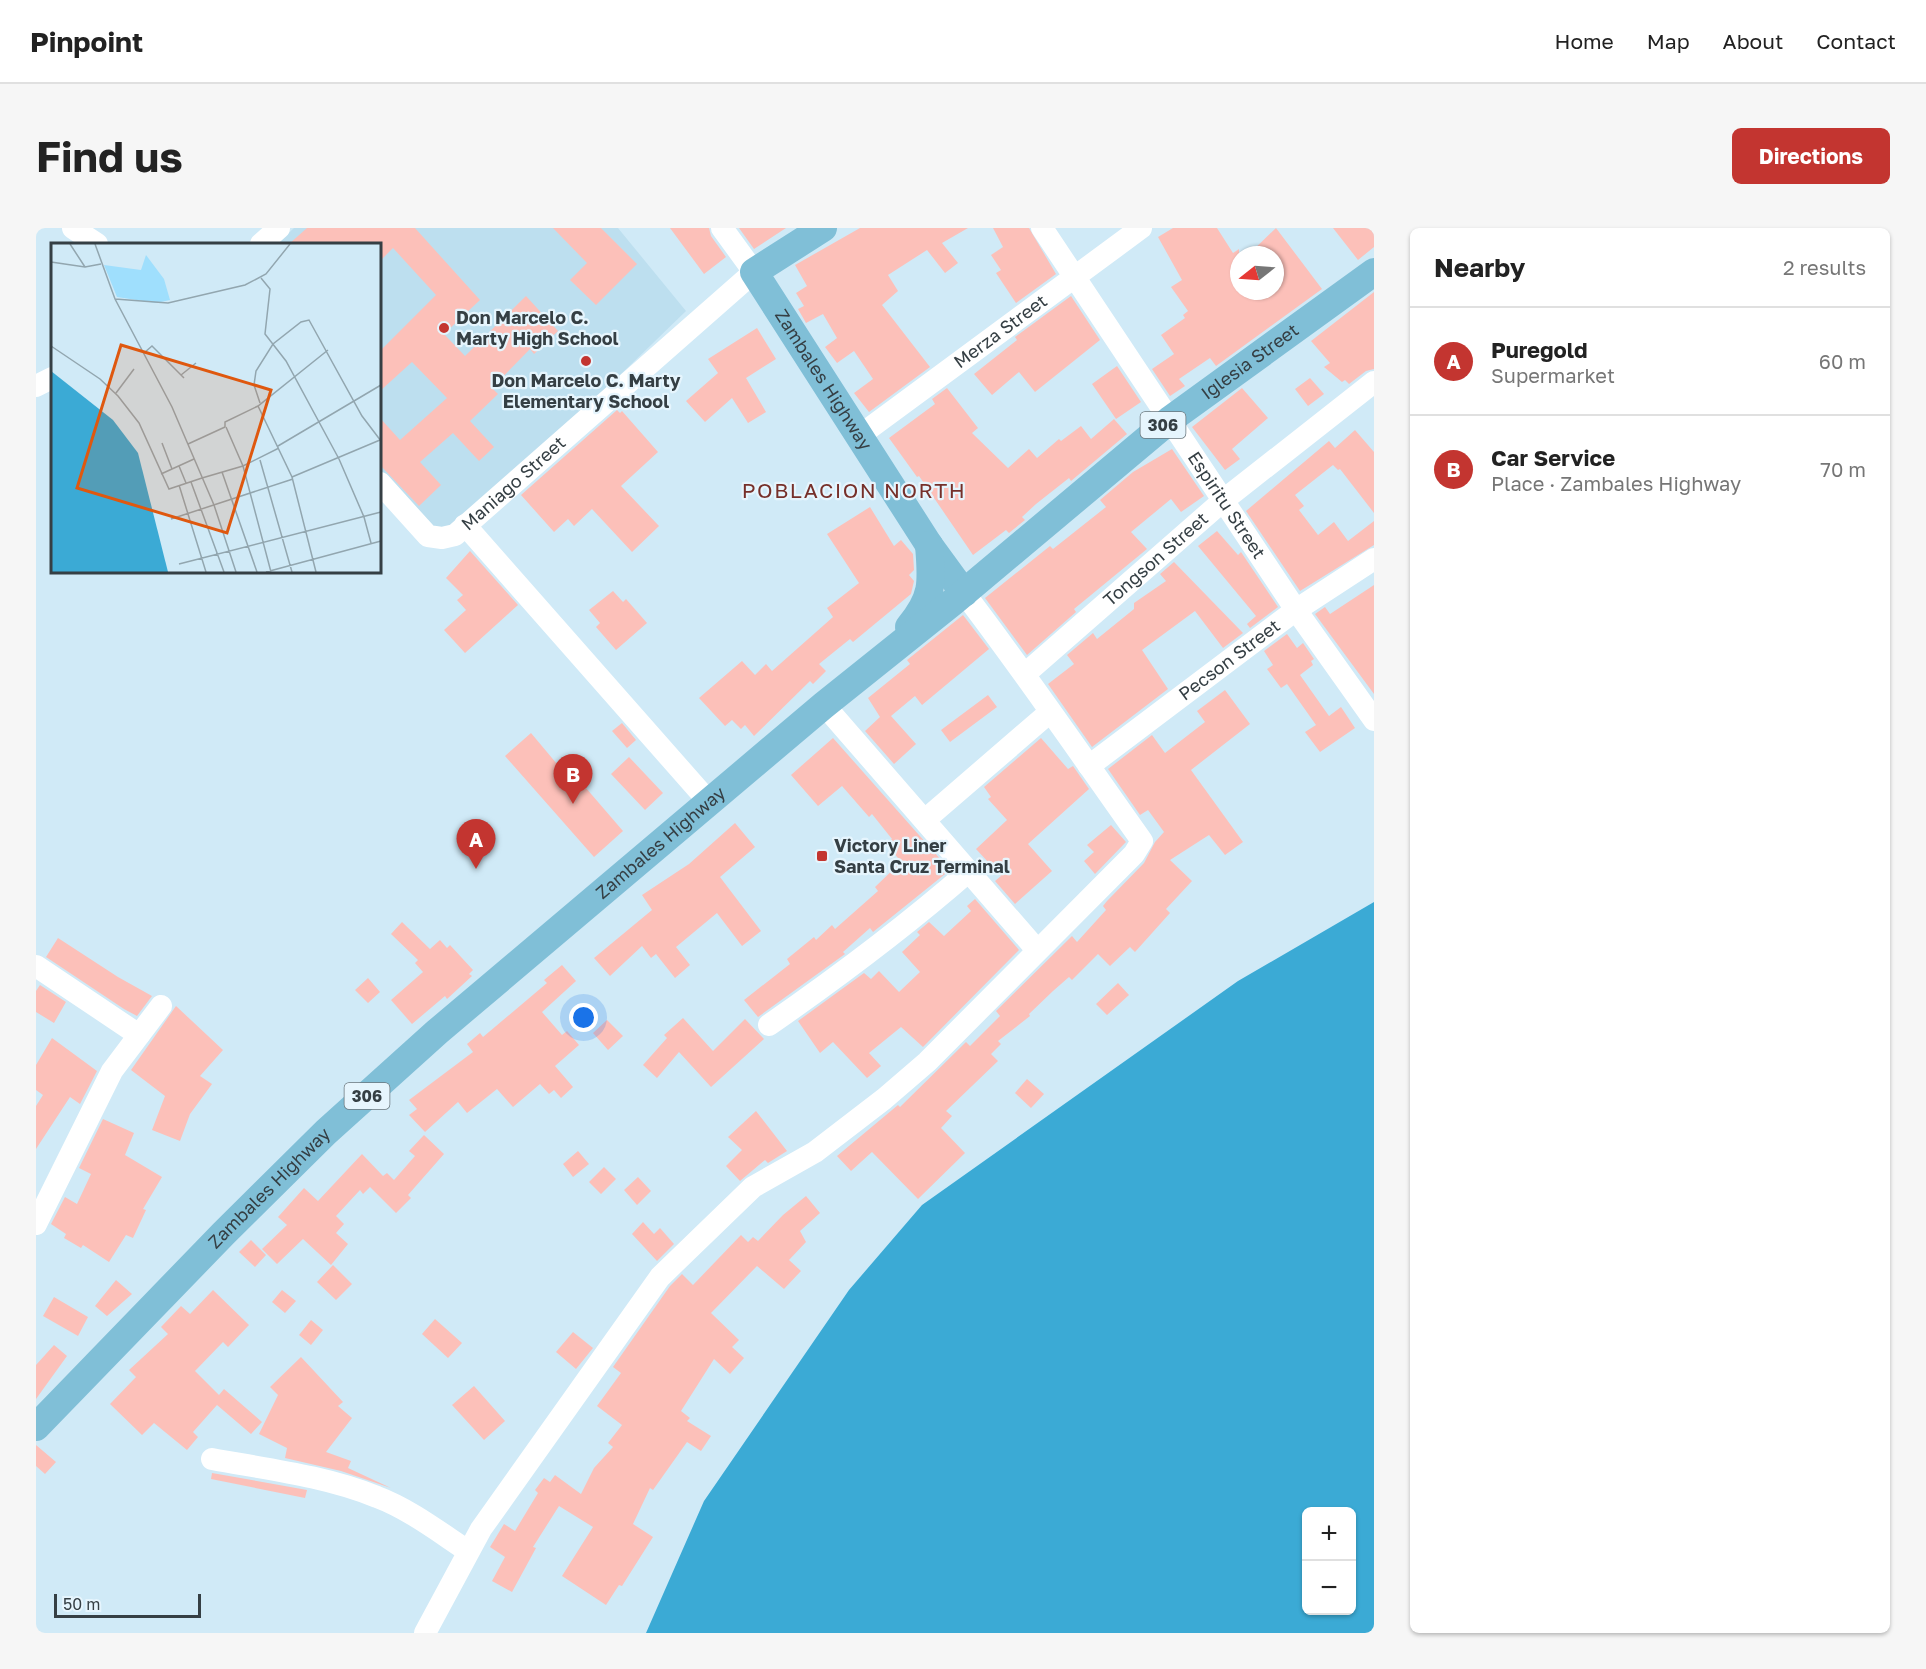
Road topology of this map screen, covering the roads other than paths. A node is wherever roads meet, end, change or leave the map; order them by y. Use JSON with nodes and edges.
{"nodes":[{"id":1,"x":74,"y":228,"type":"edge"},
{"id":2,"x":279,"y":228,"type":"edge"},
{"id":3,"x":722,"y":228,"type":"edge"},
{"id":4,"x":823,"y":228,"type":"edge"},
{"id":5,"x":1042,"y":228,"type":"edge"},
{"id":6,"x":1141,"y":228,"type":"edge"},
{"id":7,"x":96,"y":243,"type":"edge"},
{"id":8,"x":262,"y":243,"type":"edge"},
{"id":9,"x":754,"y":272,"type":"junction"},
{"id":10,"x":1374,"y":272,"type":"edge"},
{"id":11,"x":1076,"y":276,"type":"junction"},
{"id":12,"x":51,"y":378,"type":"edge"},
{"id":13,"x":1374,"y":382,"type":"edge"},
{"id":14,"x":36,"y":386,"type":"edge"},
{"id":15,"x":1171,"y":419,"type":"junction"},
{"id":16,"x":859,"y":436,"type":"junction"},
{"id":17,"x":381,"y":484,"type":"edge"},
{"id":18,"x":1225,"y":499,"type":"junction"},
{"id":19,"x":465,"y":525,"type":"junction"},
{"id":20,"x":928,"y":545,"type":"junction"},
{"id":21,"x":1374,"y":559,"type":"edge"},
{"id":22,"x":964,"y":593,"type":"junction"},
{"id":23,"x":1296,"y":610,"type":"junction"},
{"id":24,"x":891,"y":650,"type":"junction"},
{"id":25,"x":1026,"y":674,"type":"junction"},
{"id":26,"x":824,"y":705,"type":"junction"},
{"id":27,"x":1050,"y":712,"type":"junction"},
{"id":28,"x":1374,"y":720,"type":"edge"},
{"id":29,"x":1089,"y":766,"type":"junction"},
{"id":30,"x":709,"y":802,"type":"junction"},
{"id":31,"x":926,"y":819,"type":"junction"},
{"id":32,"x":969,"y":872,"type":"junction"},
{"id":33,"x":1037,"y":950,"type":"junction"},
{"id":34,"x":36,"y":966,"type":"edge"},
{"id":35,"x":162,"y":1006,"type":"dead end"},
{"id":36,"x":769,"y":1025,"type":"dead end"},
{"id":37,"x":139,"y":1035,"type":"junction"},
{"id":38,"x":36,"y":1224,"type":"edge"},
{"id":39,"x":40,"y":1416,"type":"edge"},
{"id":40,"x":212,"y":1459,"type":"dead end"},
{"id":41,"x":468,"y":1551,"type":"junction"},
{"id":42,"x":424,"y":1633,"type":"edge"}],
"edges":[{"from":1,"to":7,"type":"street"},
{"from":2,"to":8,"type":"street"},
{"from":3,"to":9,"type":"street"},
{"from":4,"to":9,"type":"main road"},
{"from":5,"to":11,"type":"street","name":"Espiritu Street"},
{"from":6,"to":11,"type":"street","name":"Merza Street"},
{"from":9,"to":16,"type":"main road","name":"Zambales Highway","number":"306"},
{"from":9,"to":19,"type":"street","name":"Maniago Street"},
{"from":10,"to":15,"type":"main road","name":"Iglesia Street","number":"306"},
{"from":11,"to":15,"type":"street","name":"Espiritu Street"},
{"from":11,"to":16,"type":"street","name":"Merza Street"},
{"from":12,"to":14,"type":"street"},
{"from":13,"to":18,"type":"street","name":"Tongson Street"},
{"from":15,"to":18,"type":"street","name":"Espiritu Street"},
{"from":15,"to":22,"type":"main road","name":"Iglesia Street","number":"306"},
{"from":16,"to":20,"type":"main road","name":"Zambales Highway","number":"306"},
{"from":17,"to":19,"type":"street","name":"Maniago Street"},
{"from":18,"to":23,"type":"street","name":"Espiritu Street"},
{"from":18,"to":25,"type":"street","name":"Tongson Street"},
{"from":19,"to":30,"type":"street"},
{"from":20,"to":22,"type":"main road","name":"Zambales Highway","number":"306"},
{"from":20,"to":24,"type":"main road","number":"306"},
{"from":21,"to":23,"type":"street","name":"Pecson Street"},
{"from":22,"to":24,"type":"main road","name":"Zambales Highway","number":"306"},
{"from":22,"to":25,"type":"street"},
{"from":23,"to":28,"type":"street","name":"Espiritu Street"},
{"from":23,"to":29,"type":"street","name":"Pecson Street"},
{"from":24,"to":26,"type":"main road","name":"Zambales Highway","number":"306"},
{"from":25,"to":27,"type":"street"},
{"from":26,"to":30,"type":"main road","name":"Zambales Highway","number":"306"},
{"from":26,"to":31,"type":"street"},
{"from":27,"to":29,"type":"street"},
{"from":27,"to":31,"type":"street"},
{"from":29,"to":33,"type":"street"},
{"from":30,"to":39,"type":"main road","name":"Zambales Highway","number":"306"},
{"from":31,"to":32,"type":"street"},
{"from":32,"to":33,"type":"street"},
{"from":32,"to":36,"type":"street"},
{"from":33,"to":41,"type":"street"},
{"from":34,"to":37,"type":"street"},
{"from":35,"to":37,"type":"street"},
{"from":37,"to":38,"type":"street"},
{"from":40,"to":41,"type":"street"},
{"from":41,"to":42,"type":"street"}]}
